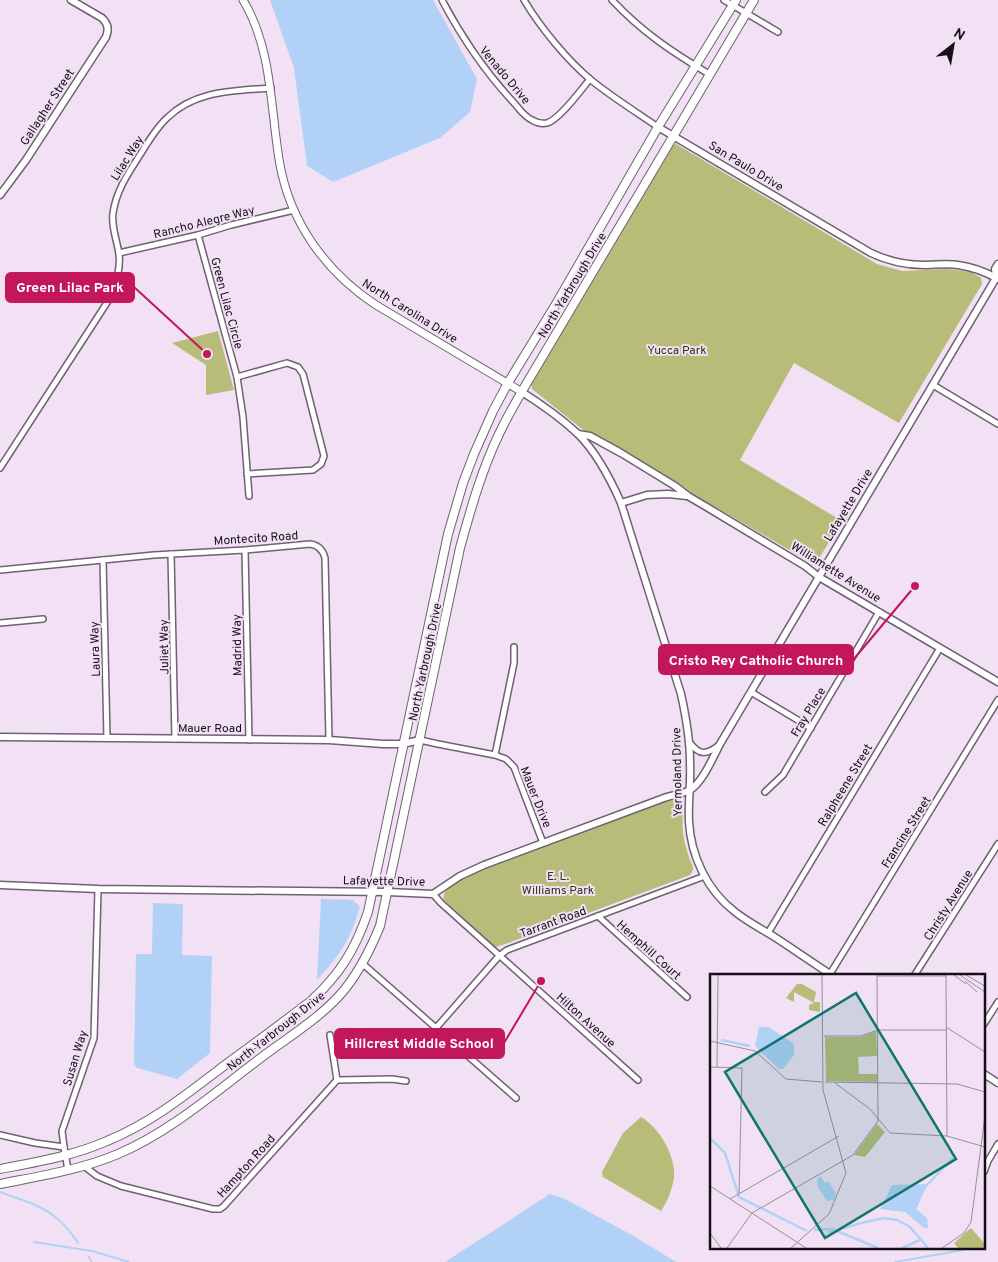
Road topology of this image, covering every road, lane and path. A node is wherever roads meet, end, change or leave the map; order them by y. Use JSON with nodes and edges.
{"nodes":[{"id":1,"x":71,"y":0,"type":"edge"},
{"id":2,"x":243,"y":0,"type":"edge"},
{"id":3,"x":442,"y":0,"type":"edge"},
{"id":4,"x":524,"y":0,"type":"edge"},
{"id":5,"x":612,"y":0,"type":"edge"},
{"id":6,"x":724,"y":0,"type":"edge"},
{"id":7,"x":754,"y":0,"type":"edge"},
{"id":8,"x":735,"y":3,"type":"edge"},
{"id":9,"x":746,"y":13,"type":"junction"},
{"id":10,"x":778,"y":32,"type":"dead end"},
{"id":11,"x":696,"y":66,"type":"junction"},
{"id":12,"x":709,"y":74,"type":"junction"},
{"id":13,"x":590,"y":79,"type":"junction"},
{"id":14,"x":271,"y":88,"type":"junction"},
{"id":15,"x":658,"y":127,"type":"junction"},
{"id":16,"x":673,"y":136,"type":"junction"},
{"id":17,"x":620,"y":193,"type":"junction"},
{"id":18,"x":0,"y":195,"type":"edge"},
{"id":19,"x":634,"y":201,"type":"junction"},
{"id":20,"x":294,"y":210,"type":"junction"},
{"id":21,"x":198,"y":235,"type":"junction"},
{"id":22,"x":119,"y":253,"type":"junction"},
{"id":23,"x":998,"y":264,"type":"edge"},
{"id":24,"x":997,"y":278,"type":"edge"},
{"id":25,"x":237,"y":377,"type":"junction"},
{"id":26,"x":508,"y":383,"type":"junction"},
{"id":27,"x":933,"y":385,"type":"junction"},
{"id":28,"x":522,"y":392,"type":"junction"},
{"id":29,"x":998,"y":424,"type":"edge"},
{"id":30,"x":578,"y":434,"type":"junction"},
{"id":31,"x":0,"y":468,"type":"edge"},
{"id":32,"x":247,"y":474,"type":"junction"},
{"id":33,"x":464,"y":479,"type":"junction"},
{"id":34,"x":479,"y":484,"type":"junction"},
{"id":35,"x":249,"y":496,"type":"dead end"},
{"id":36,"x":688,"y":496,"type":"junction"},
{"id":37,"x":621,"y":502,"type":"junction"},
{"id":38,"x":244,"y":550,"type":"junction"},
{"id":39,"x":171,"y":554,"type":"junction"},
{"id":40,"x":103,"y":560,"type":"junction"},
{"id":41,"x":0,"y":570,"type":"edge"},
{"id":42,"x":819,"y":577,"type":"junction"},
{"id":43,"x":879,"y":612,"type":"junction"},
{"id":44,"x":43,"y":619,"type":"dead end"},
{"id":45,"x":0,"y":623,"type":"edge"},
{"id":46,"x":514,"y":647,"type":"dead end"},
{"id":47,"x":940,"y":648,"type":"junction"},
{"id":48,"x":998,"y":682,"type":"edge"},
{"id":49,"x":751,"y":692,"type":"junction"},
{"id":50,"x":998,"y":700,"type":"edge"},
{"id":51,"x":811,"y":728,"type":"junction"},
{"id":52,"x":0,"y":736,"type":"edge"},
{"id":53,"x":107,"y":738,"type":"junction"},
{"id":54,"x":175,"y":739,"type":"junction"},
{"id":55,"x":249,"y":740,"type":"junction"},
{"id":56,"x":329,"y":740,"type":"junction"},
{"id":57,"x":420,"y":740,"type":"junction"},
{"id":58,"x":690,"y":743,"type":"junction"},
{"id":59,"x":403,"y":744,"type":"junction"},
{"id":60,"x":720,"y":744,"type":"junction"},
{"id":61,"x":495,"y":755,"type":"junction"},
{"id":62,"x":690,"y":790,"type":"junction"},
{"id":63,"x":765,"y":792,"type":"dead end"},
{"id":64,"x":543,"y":843,"type":"junction"},
{"id":65,"x":998,"y":844,"type":"edge"},
{"id":66,"x":705,"y":876,"type":"junction"},
{"id":67,"x":0,"y":885,"type":"edge"},
{"id":68,"x":98,"y":889,"type":"junction"},
{"id":69,"x":372,"y":892,"type":"junction"},
{"id":70,"x":388,"y":892,"type":"junction"},
{"id":71,"x":433,"y":894,"type":"junction"},
{"id":72,"x":598,"y":916,"type":"junction"},
{"id":73,"x":768,"y":933,"type":"junction"},
{"id":74,"x":499,"y":956,"type":"junction"},
{"id":75,"x":363,"y":964,"type":"junction"},
{"id":76,"x":830,"y":974,"type":"edge"},
{"id":77,"x":833,"y":974,"type":"edge"},
{"id":78,"x":915,"y":974,"type":"edge"},
{"id":79,"x":687,"y":998,"type":"dead end"},
{"id":80,"x":998,"y":1002,"type":"edge"},
{"id":81,"x":986,"y":1021,"type":"edge"},
{"id":82,"x":436,"y":1028,"type":"junction"},
{"id":83,"x":330,"y":1035,"type":"dead end"},
{"id":84,"x":986,"y":1075,"type":"edge"},
{"id":85,"x":337,"y":1080,"type":"junction"},
{"id":86,"x":638,"y":1080,"type":"dead end"},
{"id":87,"x":406,"y":1081,"type":"dead end"},
{"id":88,"x":998,"y":1083,"type":"edge"},
{"id":89,"x":516,"y":1098,"type":"dead end"},
{"id":90,"x":0,"y":1135,"type":"edge"},
{"id":91,"x":998,"y":1144,"type":"edge"},
{"id":92,"x":64,"y":1147,"type":"junction"},
{"id":93,"x":65,"y":1156,"type":"junction"},
{"id":94,"x":84,"y":1166,"type":"junction"},
{"id":95,"x":986,"y":1166,"type":"edge"},
{"id":96,"x":0,"y":1169,"type":"edge"},
{"id":97,"x":68,"y":1170,"type":"junction"},
{"id":98,"x":0,"y":1184,"type":"edge"}],
"edges":[{"from":1,"to":18,"type":"street","name":"Gallagher Street"},
{"from":2,"to":14,"type":"main road","name":"North Carolina Drive"},
{"from":3,"to":13,"type":"street","name":"Venado Drive"},
{"from":4,"to":13,"type":"street","name":"San Paulo Drive"},
{"from":5,"to":11,"type":"street"},
{"from":6,"to":8,"type":"street"},
{"from":7,"to":9,"type":"main road","name":"North Yarbrough Drive"},
{"from":8,"to":9,"type":"street"},
{"from":8,"to":11,"type":"main road","name":"North Yarbrough Drive"},
{"from":9,"to":10,"type":"street"},
{"from":9,"to":12,"type":"main road","name":"North Yarbrough Drive"},
{"from":11,"to":12,"type":"street"},
{"from":11,"to":15,"type":"main road","name":"North Yarbrough Drive"},
{"from":12,"to":16,"type":"main road","name":"North Yarbrough Drive"},
{"from":13,"to":15,"type":"street","name":"San Paulo Drive"},
{"from":14,"to":20,"type":"main road","name":"North Carolina Drive"},
{"from":14,"to":22,"type":"street","name":"Lilac Way"},
{"from":15,"to":16,"type":"street","name":"San Paulo Drive"},
{"from":15,"to":17,"type":"main road","name":"North Yarbrough Drive"},
{"from":16,"to":19,"type":"main road","name":"North Yarbrough Drive"},
{"from":16,"to":24,"type":"street","name":"San Paulo Drive"},
{"from":17,"to":19,"type":"main road"},
{"from":17,"to":26,"type":"main road","name":"North Yarbrough Drive"},
{"from":19,"to":28,"type":"main road","name":"North Yarbrough Drive"},
{"from":20,"to":21,"type":"street","name":"Rancho Alegre Way"},
{"from":20,"to":26,"type":"main road","name":"North Carolina Drive"},
{"from":21,"to":22,"type":"street","name":"Rancho Alegre Way"},
{"from":21,"to":25,"type":"street","name":"Green Lilac Circle"},
{"from":22,"to":31,"type":"street","name":"Lilac Way"},
{"from":23,"to":24,"type":"street","name":"Lafayette Drive"},
{"from":24,"to":27,"type":"street","name":"Lafayette Drive"},
{"from":25,"to":32,"type":"street","name":"Green Lilac Circle"},
{"from":25,"to":32,"type":"street"},
{"from":26,"to":28,"type":"main road","name":"North Carolina Drive"},
{"from":26,"to":33,"type":"main road","name":"North Yarbrough Drive"},
{"from":27,"to":29,"type":"street"},
{"from":27,"to":42,"type":"street","name":"Lafayette Drive"},
{"from":28,"to":30,"type":"street","name":"Williamette Avenue"},
{"from":28,"to":34,"type":"main road","name":"North Yarbrough Drive"},
{"from":30,"to":36,"type":"street","name":"Williamette Avenue"},
{"from":30,"to":37,"type":"street","name":"Yermoland Drive"},
{"from":32,"to":35,"type":"street","name":"Green Lilac Circle"},
{"from":33,"to":34,"type":"main road"},
{"from":33,"to":59,"type":"main road","name":"North Yarbrough Drive"},
{"from":34,"to":57,"type":"main road","name":"North Yarbrough Drive"},
{"from":36,"to":37,"type":"street","name":"Williamette Avenue"},
{"from":36,"to":42,"type":"street","name":"Williamette Avenue"},
{"from":37,"to":58,"type":"street","name":"Yermoland Drive"},
{"from":38,"to":39,"type":"street","name":"Montecito Road"},
{"from":38,"to":55,"type":"street","name":"Madrid Way"},
{"from":38,"to":56,"type":"street","name":"Montecito Road"},
{"from":39,"to":40,"type":"street","name":"Montecito Road"},
{"from":39,"to":54,"type":"street","name":"Juliet Way"},
{"from":40,"to":41,"type":"street","name":"Montecito Road"},
{"from":40,"to":53,"type":"street","name":"Laura Way"},
{"from":42,"to":43,"type":"street","name":"Williamette Avenue"},
{"from":42,"to":49,"type":"street","name":"Lafayette Drive"},
{"from":43,"to":47,"type":"street","name":"Williamette Avenue"},
{"from":43,"to":51,"type":"street","name":"Fray Place"},
{"from":44,"to":45,"type":"street"},
{"from":46,"to":61,"type":"street"},
{"from":47,"to":48,"type":"street","name":"Williamette Avenue"},
{"from":47,"to":73,"type":"street","name":"Ralpheene Street"},
{"from":49,"to":51,"type":"street"},
{"from":49,"to":60,"type":"street","name":"Lafayette Drive"},
{"from":50,"to":77,"type":"street","name":"Francine Street"},
{"from":51,"to":63,"type":"street","name":"Fray Place"},
{"from":52,"to":53,"type":"street","name":"Mauer Road"},
{"from":53,"to":54,"type":"street","name":"Mauer Road"},
{"from":54,"to":55,"type":"street","name":"Mauer Road"},
{"from":55,"to":56,"type":"street","name":"Mauer Road"},
{"from":56,"to":59,"type":"street","name":"Mauer Road"},
{"from":57,"to":59,"type":"street","name":"Mauer Road"},
{"from":57,"to":61,"type":"street","name":"Mauer Drive"},
{"from":57,"to":70,"type":"main road","name":"North Yarbrough Drive"},
{"from":58,"to":60,"type":"street"},
{"from":58,"to":62,"type":"street","name":"Yermoland Drive"},
{"from":59,"to":69,"type":"main road","name":"North Yarbrough Drive"},
{"from":60,"to":62,"type":"street","name":"Lafayette Drive"},
{"from":61,"to":64,"type":"street","name":"Mauer Drive"},
{"from":62,"to":64,"type":"street","name":"Lafayette Drive"},
{"from":62,"to":66,"type":"street","name":"Yermoland Drive"},
{"from":64,"to":71,"type":"street","name":"Lafayette Drive"},
{"from":65,"to":78,"type":"street","name":"Christy Avenue"},
{"from":66,"to":72,"type":"street","name":"Tarrant Road"},
{"from":66,"to":73,"type":"street","name":"Yermoland Drive"},
{"from":67,"to":68,"type":"street","name":"Lafayette Drive"},
{"from":68,"to":69,"type":"street","name":"Lafayette Drive"},
{"from":68,"to":92,"type":"street","name":"Susan Way"},
{"from":69,"to":70,"type":"street","name":"Lafayette Drive"},
{"from":69,"to":93,"type":"main road","name":"North Yarbrough Drive"},
{"from":70,"to":71,"type":"street","name":"Lafayette Drive"},
{"from":70,"to":75,"type":"main road","name":"North Yarbrough Drive"},
{"from":71,"to":74,"type":"street","name":"Hilton Avenue"},
{"from":72,"to":74,"type":"street","name":"Tarrant Road"},
{"from":72,"to":79,"type":"street","name":"Hemphill Court"},
{"from":73,"to":76,"type":"street","name":"Yermoland Drive"},
{"from":74,"to":82,"type":"street","name":"Tarrant Road"},
{"from":74,"to":86,"type":"street","name":"Hilton Avenue"},
{"from":75,"to":82,"type":"street"},
{"from":75,"to":94,"type":"main road","name":"North Yarbrough Drive"},
{"from":80,"to":81,"type":"street"},
{"from":82,"to":89,"type":"street"},
{"from":83,"to":85,"type":"street"},
{"from":84,"to":88,"type":"street"},
{"from":85,"to":87,"type":"street"},
{"from":85,"to":94,"type":"street","name":"Hampton Road"},
{"from":90,"to":92,"type":"street"},
{"from":91,"to":95,"type":"street"},
{"from":92,"to":93,"type":"street","name":"Susan Way"},
{"from":93,"to":96,"type":"main road","name":"North Yarbrough Drive"},
{"from":93,"to":97,"type":"street","name":"Susan Way"},
{"from":94,"to":97,"type":"main road","name":"North Yarbrough Drive"},
{"from":97,"to":98,"type":"main road","name":"North Yarbrough Drive"}]}
